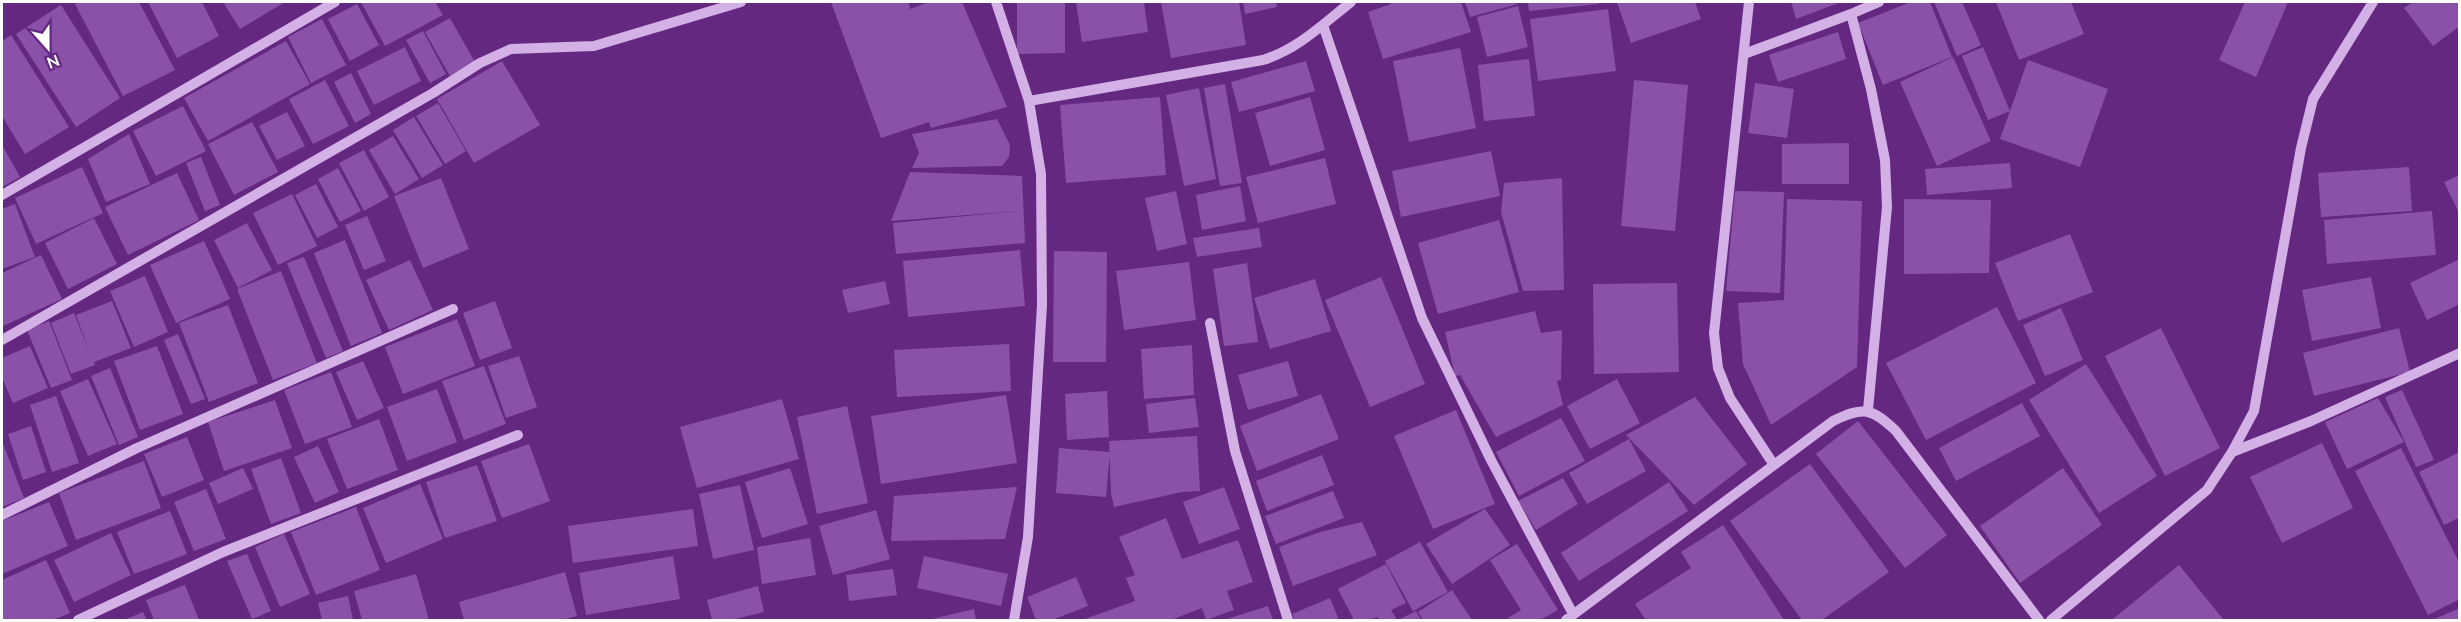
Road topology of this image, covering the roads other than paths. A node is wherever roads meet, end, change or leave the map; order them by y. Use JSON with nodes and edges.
{"nodes":[{"id":1,"x":335,"y":2,"type":"edge"},
{"id":2,"x":741,"y":2,"type":"edge"},
{"id":3,"x":996,"y":2,"type":"edge"},
{"id":4,"x":1351,"y":2,"type":"edge"},
{"id":5,"x":1749,"y":2,"type":"edge"},
{"id":6,"x":1879,"y":2,"type":"edge"},
{"id":7,"x":2373,"y":2,"type":"edge"},
{"id":8,"x":1851,"y":14,"type":"junction"},
{"id":9,"x":1323,"y":24,"type":"junction"},
{"id":10,"x":1744,"y":54,"type":"junction"},
{"id":11,"x":1029,"y":101,"type":"junction"},
{"id":12,"x":2,"y":195,"type":"edge"},
{"id":13,"x":453,"y":309,"type":"dead end"},
{"id":14,"x":1210,"y":323,"type":"dead end"},
{"id":15,"x":2,"y":340,"type":"edge"},
{"id":16,"x":2460,"y":352,"type":"edge"},
{"id":17,"x":1868,"y":410,"type":"junction"},
{"id":18,"x":518,"y":435,"type":"dead end"},
{"id":19,"x":2232,"y":452,"type":"junction"},
{"id":20,"x":1774,"y":465,"type":"junction"},
{"id":21,"x":2,"y":515,"type":"edge"},
{"id":22,"x":1569,"y":617,"type":"edge"},
{"id":23,"x":78,"y":621,"type":"edge"},
{"id":24,"x":1014,"y":621,"type":"edge"},
{"id":25,"x":1288,"y":621,"type":"edge"},
{"id":26,"x":2039,"y":621,"type":"edge"},
{"id":27,"x":2051,"y":621,"type":"edge"}],
"edges":[{"from":1,"to":12,"type":"street"},
{"from":2,"to":15,"type":"street"},
{"from":3,"to":11,"type":"street"},
{"from":4,"to":9,"type":"street"},
{"from":5,"to":10,"type":"street"},
{"from":6,"to":8,"type":"street"},
{"from":7,"to":19,"type":"street"},
{"from":8,"to":10,"type":"street"},
{"from":8,"to":17,"type":"street"},
{"from":9,"to":11,"type":"street"},
{"from":9,"to":22,"type":"street"},
{"from":10,"to":20,"type":"street"},
{"from":11,"to":24,"type":"street"},
{"from":13,"to":21,"type":"street"},
{"from":14,"to":25,"type":"street"},
{"from":16,"to":19,"type":"street"},
{"from":17,"to":20,"type":"street"},
{"from":17,"to":26,"type":"street"},
{"from":18,"to":23,"type":"street"},
{"from":19,"to":27,"type":"street"},
{"from":20,"to":22,"type":"street"}]}
